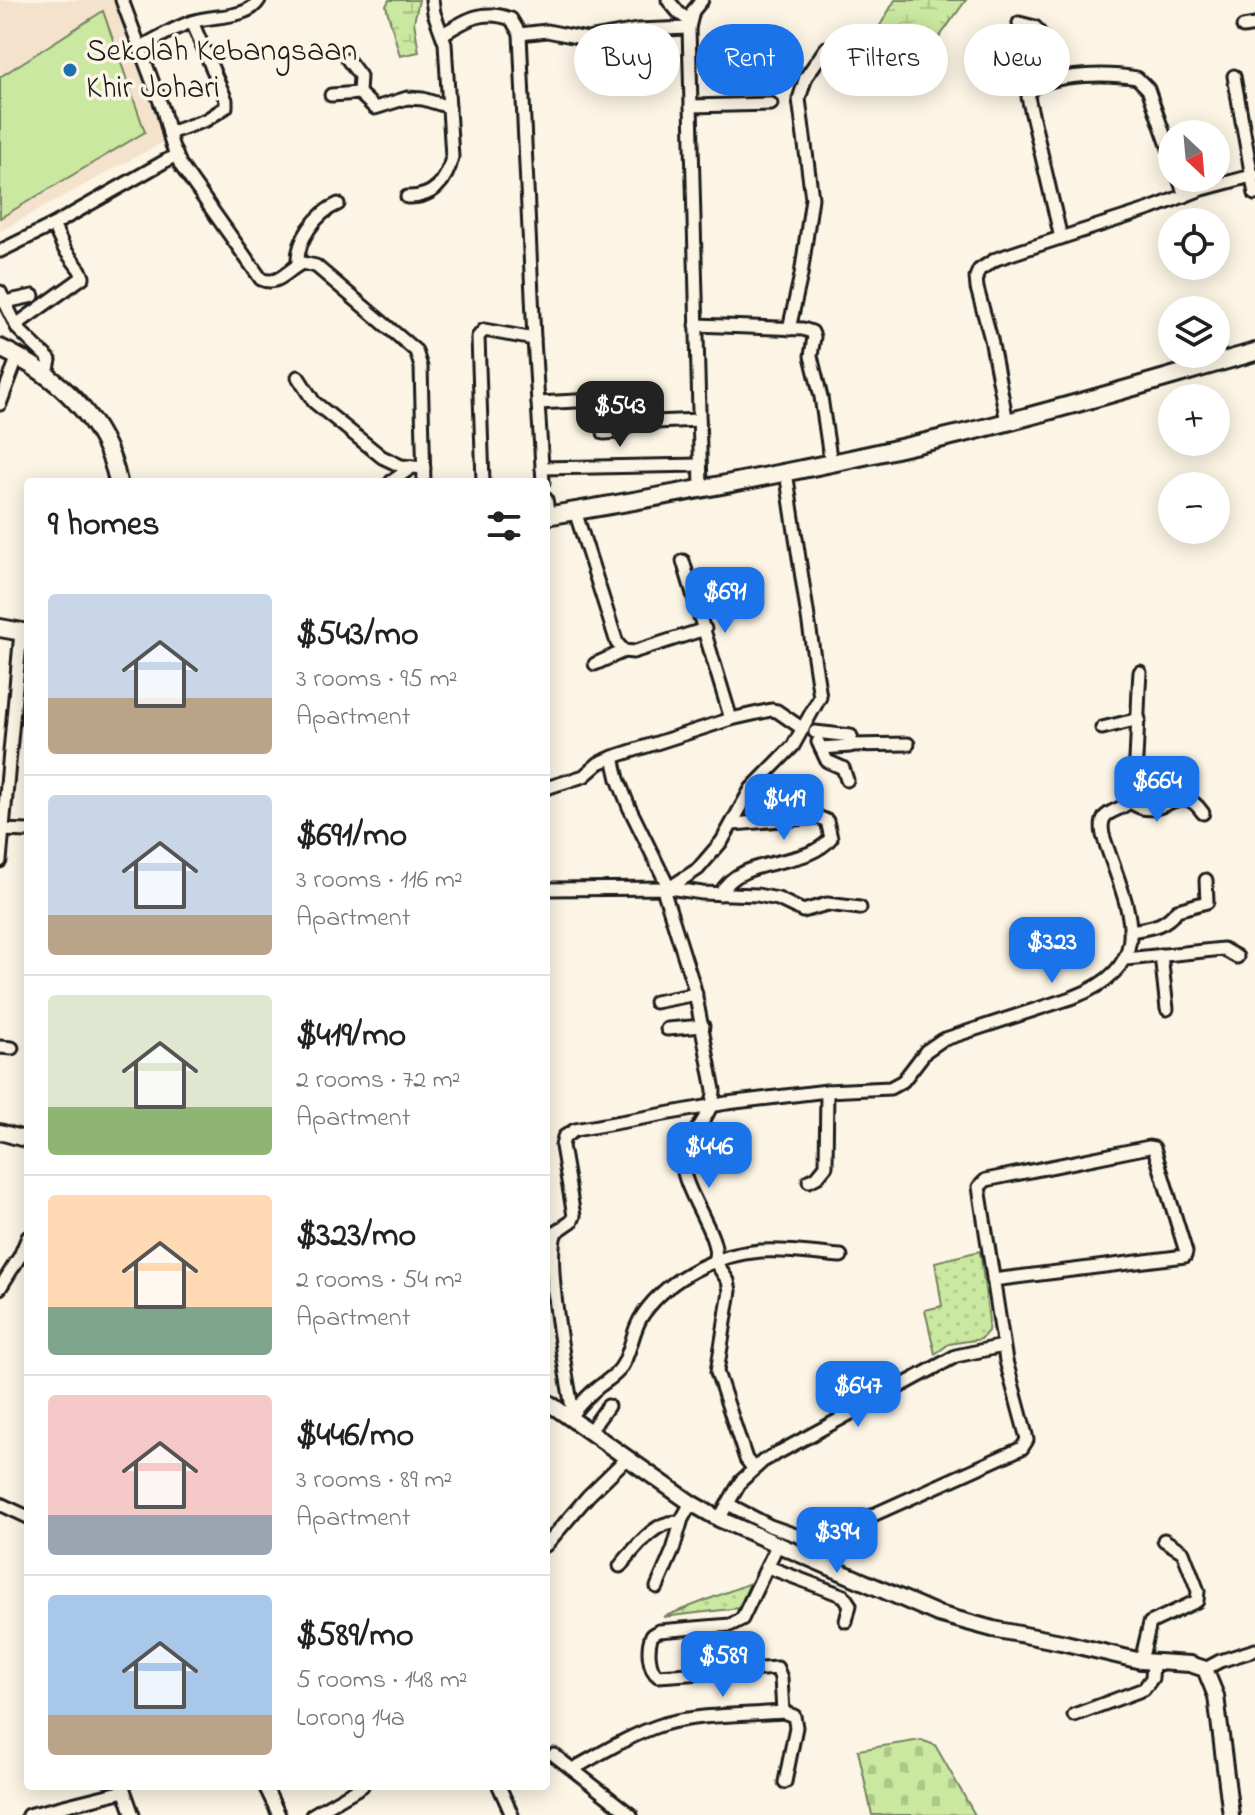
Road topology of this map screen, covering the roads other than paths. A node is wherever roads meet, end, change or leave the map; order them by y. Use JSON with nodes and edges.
{"nodes":[{"id":1,"x":122,"y":0,"type":"edge"},
{"id":2,"x":259,"y":0,"type":"edge"},
{"id":3,"x":432,"y":0,"type":"edge"},
{"id":4,"x":668,"y":0,"type":"edge"},
{"id":5,"x":702,"y":0,"type":"edge"},
{"id":6,"x":192,"y":22,"type":"junction"},
{"id":7,"x":1019,"y":23,"type":"dead end"},
{"id":8,"x":1023,"y":24,"type":"edge"},
{"id":9,"x":689,"y":25,"type":"junction"},
{"id":10,"x":443,"y":34,"type":"junction"},
{"id":11,"x":520,"y":34,"type":"junction"},
{"id":12,"x":139,"y":48,"type":"junction"},
{"id":13,"x":820,"y":57,"type":"edge"},
{"id":14,"x":348,"y":60,"type":"dead end"},
{"id":15,"x":1234,"y":76,"type":"dead end"},
{"id":16,"x":1070,"y":78,"type":"edge"},
{"id":17,"x":359,"y":93,"type":"junction"},
{"id":18,"x":331,"y":95,"type":"dead end"},
{"id":19,"x":1028,"y":96,"type":"edge"},
{"id":20,"x":771,"y":104,"type":"dead end"},
{"id":21,"x":691,"y":106,"type":"junction"},
{"id":22,"x":449,"y":107,"type":"junction"},
{"id":23,"x":1159,"y":120,"type":"edge"},
{"id":24,"x":169,"y":133,"type":"junction"},
{"id":25,"x":176,"y":155,"type":"junction"},
{"id":26,"x":1253,"y":176,"type":"edge"},
{"id":27,"x":1184,"y":192,"type":"edge"},
{"id":28,"x":1255,"y":194,"type":"edge"},
{"id":29,"x":1185,"y":196,"type":"junction"},
{"id":30,"x":407,"y":197,"type":"dead end"},
{"id":31,"x":338,"y":204,"type":"dead end"},
{"id":32,"x":53,"y":225,"type":"junction"},
{"id":33,"x":1061,"y":238,"type":"junction"},
{"id":34,"x":0,"y":251,"type":"edge"},
{"id":35,"x":298,"y":265,"type":"junction"},
{"id":36,"x":33,"y":296,"type":"dead end"},
{"id":37,"x":2,"y":297,"type":"edge"},
{"id":38,"x":16,"y":325,"type":"junction"},
{"id":39,"x":696,"y":325,"type":"junction"},
{"id":40,"x":796,"y":329,"type":"junction"},
{"id":41,"x":534,"y":339,"type":"junction"},
{"id":42,"x":0,"y":348,"type":"edge"},
{"id":43,"x":1255,"y":352,"type":"edge"},
{"id":44,"x":18,"y":356,"type":"junction"},
{"id":45,"x":47,"y":374,"type":"junction"},
{"id":46,"x":298,"y":377,"type":"dead end"},
{"id":47,"x":595,"y":400,"type":"dead end"},
{"id":48,"x":538,"y":403,"type":"junction"},
{"id":49,"x":0,"y":404,"type":"edge"},
{"id":50,"x":699,"y":420,"type":"junction"},
{"id":51,"x":1007,"y":422,"type":"junction"},
{"id":52,"x":604,"y":433,"type":"dead end"},
{"id":53,"x":831,"y":464,"type":"junction"},
{"id":54,"x":700,"y":465,"type":"junction"},
{"id":55,"x":418,"y":468,"type":"junction"},
{"id":56,"x":542,"y":468,"type":"junction"},
{"id":57,"x":786,"y":472,"type":"junction"},
{"id":58,"x":117,"y":478,"type":"edge"},
{"id":59,"x":399,"y":478,"type":"edge"},
{"id":60,"x":422,"y":478,"type":"edge"},
{"id":61,"x":483,"y":478,"type":"edge"},
{"id":62,"x":543,"y":478,"type":"edge"},
{"id":63,"x":701,"y":488,"type":"junction"},
{"id":64,"x":550,"y":510,"type":"edge"},
{"id":65,"x":575,"y":511,"type":"junction"},
{"id":66,"x":683,"y":561,"type":"dead end"},
{"id":67,"x":0,"y":628,"type":"edge"},
{"id":68,"x":705,"y":629,"type":"junction"},
{"id":69,"x":24,"y":632,"type":"edge"},
{"id":70,"x":624,"y":651,"type":"junction"},
{"id":71,"x":595,"y":664,"type":"dead end"},
{"id":72,"x":1140,"y":672,"type":"dead end"},
{"id":73,"x":731,"y":719,"type":"junction"},
{"id":74,"x":1139,"y":719,"type":"junction"},
{"id":75,"x":1102,"y":728,"type":"dead end"},
{"id":76,"x":809,"y":731,"type":"junction"},
{"id":77,"x":908,"y":744,"type":"dead end"},
{"id":78,"x":851,"y":745,"type":"junction"},
{"id":79,"x":821,"y":748,"type":"junction"},
{"id":80,"x":613,"y":757,"type":"junction"},
{"id":81,"x":847,"y":780,"type":"dead end"},
{"id":82,"x":550,"y":787,"type":"edge"},
{"id":83,"x":3,"y":798,"type":"edge"},
{"id":84,"x":1130,"y":802,"type":"junction"},
{"id":85,"x":1203,"y":813,"type":"dead end"},
{"id":86,"x":733,"y":824,"type":"junction"},
{"id":87,"x":3,"y":830,"type":"junction"},
{"id":88,"x":24,"y":831,"type":"edge"},
{"id":89,"x":0,"y":861,"type":"edge"},
{"id":90,"x":1206,"y":880,"type":"dead end"},
{"id":91,"x":666,"y":888,"type":"junction"},
{"id":92,"x":550,"y":889,"type":"edge"},
{"id":93,"x":720,"y":894,"type":"junction"},
{"id":94,"x":860,"y":908,"type":"dead end"},
{"id":95,"x":1130,"y":931,"type":"junction"},
{"id":96,"x":1161,"y":955,"type":"junction"},
{"id":97,"x":1237,"y":957,"type":"dead end"},
{"id":98,"x":1126,"y":959,"type":"junction"},
{"id":99,"x":696,"y":994,"type":"junction"},
{"id":100,"x":655,"y":1002,"type":"dead end"},
{"id":101,"x":1167,"y":1009,"type":"dead end"},
{"id":102,"x":703,"y":1026,"type":"junction"},
{"id":103,"x":667,"y":1029,"type":"dead end"},
{"id":104,"x":827,"y":1091,"type":"junction"},
{"id":105,"x":711,"y":1105,"type":"junction"},
{"id":106,"x":0,"y":1132,"type":"edge"},
{"id":107,"x":24,"y":1139,"type":"edge"},
{"id":108,"x":809,"y":1181,"type":"dead end"},
{"id":109,"x":24,"y":1246,"type":"edge"},
{"id":110,"x":841,"y":1256,"type":"dead end"},
{"id":111,"x":714,"y":1260,"type":"junction"},
{"id":112,"x":993,"y":1280,"type":"junction"},
{"id":113,"x":0,"y":1288,"type":"edge"},
{"id":114,"x":1003,"y":1346,"type":"junction"},
{"id":115,"x":550,"y":1403,"type":"edge"},
{"id":116,"x":608,"y":1406,"type":"dead end"},
{"id":117,"x":571,"y":1415,"type":"junction"},
{"id":118,"x":590,"y":1431,"type":"junction"},
{"id":119,"x":627,"y":1458,"type":"junction"},
{"id":120,"x":753,"y":1468,"type":"junction"},
{"id":121,"x":691,"y":1503,"type":"junction"},
{"id":122,"x":0,"y":1504,"type":"edge"},
{"id":123,"x":728,"y":1504,"type":"junction"},
{"id":124,"x":24,"y":1515,"type":"edge"},
{"id":125,"x":719,"y":1519,"type":"junction"},
{"id":126,"x":680,"y":1523,"type":"junction"},
{"id":127,"x":550,"y":1540,"type":"edge"},
{"id":128,"x":1164,"y":1540,"type":"dead end"},
{"id":129,"x":777,"y":1546,"type":"junction"},
{"id":130,"x":620,"y":1566,"type":"dead end"},
{"id":131,"x":768,"y":1567,"type":"junction"},
{"id":132,"x":657,"y":1587,"type":"dead end"},
{"id":133,"x":846,"y":1621,"type":"dead end"},
{"id":134,"x":1255,"y":1650,"type":"edge"},
{"id":135,"x":1147,"y":1662,"type":"junction"},
{"id":136,"x":1205,"y":1669,"type":"junction"},
{"id":137,"x":783,"y":1712,"type":"junction"},
{"id":138,"x":1074,"y":1715,"type":"dead end"},
{"id":139,"x":554,"y":1755,"type":"dead end"},
{"id":140,"x":573,"y":1769,"type":"junction"},
{"id":141,"x":785,"y":1782,"type":"dead end"},
{"id":142,"x":119,"y":1790,"type":"edge"},
{"id":143,"x":123,"y":1790,"type":"edge"},
{"id":144,"x":267,"y":1790,"type":"edge"},
{"id":145,"x":355,"y":1790,"type":"edge"},
{"id":146,"x":501,"y":1790,"type":"edge"},
{"id":147,"x":1228,"y":1814,"type":"edge"},
{"id":148,"x":28,"y":1815,"type":"edge"},
{"id":149,"x":133,"y":1815,"type":"edge"},
{"id":150,"x":279,"y":1815,"type":"edge"},
{"id":151,"x":312,"y":1815,"type":"edge"},
{"id":152,"x":512,"y":1815,"type":"edge"},
{"id":153,"x":631,"y":1815,"type":"edge"}],
"edges":[{"from":1,"to":12,"type":"street"},
{"from":2,"to":6,"type":"street"},
{"from":3,"to":10,"type":"street"},
{"from":4,"to":9,"type":"street"},
{"from":5,"to":9,"type":"street"},
{"from":6,"to":12,"type":"street"},
{"from":6,"to":24,"type":"street"},
{"from":7,"to":8,"type":"street"},
{"from":9,"to":11,"type":"street"},
{"from":9,"to":21,"type":"street"},
{"from":10,"to":11,"type":"street"},
{"from":10,"to":22,"type":"street"},
{"from":11,"to":41,"type":"street"},
{"from":12,"to":24,"type":"street"},
{"from":13,"to":40,"type":"street"},
{"from":14,"to":17,"type":"street"},
{"from":15,"to":26,"type":"street"},
{"from":16,"to":23,"type":"street"},
{"from":17,"to":18,"type":"street"},
{"from":17,"to":22,"type":"street"},
{"from":19,"to":33,"type":"street"},
{"from":20,"to":21,"type":"street"},
{"from":21,"to":39,"type":"street"},
{"from":22,"to":30,"type":"street"},
{"from":24,"to":25,"type":"street"},
{"from":25,"to":32,"type":"street"},
{"from":25,"to":35,"type":"street"},
{"from":26,"to":28,"type":"street"},
{"from":26,"to":29,"type":"street"},
{"from":27,"to":29,"type":"street"},
{"from":29,"to":33,"type":"street"},
{"from":31,"to":35,"type":"street"},
{"from":32,"to":34,"type":"street"},
{"from":32,"to":38,"type":"street"},
{"from":33,"to":51,"type":"street"},
{"from":35,"to":55,"type":"street"},
{"from":36,"to":37,"type":"street"},
{"from":37,"to":38,"type":"street"},
{"from":38,"to":45,"type":"street"},
{"from":39,"to":40,"type":"street"},
{"from":39,"to":50,"type":"street"},
{"from":40,"to":53,"type":"street"},
{"from":41,"to":48,"type":"street"},
{"from":41,"to":61,"type":"street"},
{"from":42,"to":44,"type":"main road"},
{"from":43,"to":51,"type":"main road"},
{"from":44,"to":45,"type":"main road"},
{"from":44,"to":49,"type":"street"},
{"from":45,"to":58,"type":"main road"},
{"from":46,"to":55,"type":"street"},
{"from":47,"to":48,"type":"street"},
{"from":48,"to":56,"type":"street"},
{"from":50,"to":52,"type":"street"},
{"from":50,"to":54,"type":"street"},
{"from":51,"to":53,"type":"main road"},
{"from":53,"to":57,"type":"main road"},
{"from":54,"to":56,"type":"street"},
{"from":54,"to":63,"type":"street"},
{"from":55,"to":59,"type":"street"},
{"from":55,"to":60,"type":"street"},
{"from":56,"to":62,"type":"street"},
{"from":57,"to":63,"type":"main road"},
{"from":57,"to":76,"type":"street"},
{"from":63,"to":65,"type":"main road"},
{"from":64,"to":65,"type":"main road"},
{"from":65,"to":70,"type":"street"},
{"from":66,"to":68,"type":"street"},
{"from":67,"to":69,"type":"main road"},
{"from":68,"to":70,"type":"street"},
{"from":68,"to":73,"type":"street"},
{"from":69,"to":83,"type":"street"},
{"from":70,"to":71,"type":"street"},
{"from":72,"to":74,"type":"street"},
{"from":73,"to":76,"type":"street"},
{"from":73,"to":80,"type":"street"},
{"from":74,"to":75,"type":"street"},
{"from":74,"to":84,"type":"street"},
{"from":76,"to":78,"type":"street"},
{"from":76,"to":79,"type":"street"},
{"from":76,"to":86,"type":"street"},
{"from":77,"to":78,"type":"street"},
{"from":78,"to":79,"type":"street"},
{"from":79,"to":81,"type":"street"},
{"from":80,"to":82,"type":"street"},
{"from":80,"to":91,"type":"street"},
{"from":83,"to":87,"type":"street"},
{"from":84,"to":85,"type":"street"},
{"from":84,"to":95,"type":"street"},
{"from":86,"to":91,"type":"street"},
{"from":86,"to":93,"type":"street"},
{"from":87,"to":88,"type":"street"},
{"from":87,"to":89,"type":"street"},
{"from":90,"to":95,"type":"street"},
{"from":91,"to":92,"type":"street"},
{"from":91,"to":93,"type":"street"},
{"from":91,"to":99,"type":"street"},
{"from":93,"to":94,"type":"street"},
{"from":95,"to":98,"type":"street"},
{"from":96,"to":97,"type":"street"},
{"from":96,"to":98,"type":"street"},
{"from":96,"to":101,"type":"street"},
{"from":98,"to":104,"type":"street"},
{"from":99,"to":100,"type":"street"},
{"from":99,"to":102,"type":"street"},
{"from":102,"to":103,"type":"street"},
{"from":102,"to":105,"type":"street"},
{"from":104,"to":105,"type":"street"},
{"from":104,"to":108,"type":"street"},
{"from":105,"to":111,"type":"street"},
{"from":105,"to":117,"type":"street"},
{"from":106,"to":107,"type":"street"},
{"from":109,"to":113,"type":"street"},
{"from":110,"to":111,"type":"street"},
{"from":111,"to":117,"type":"street"},
{"from":111,"to":120,"type":"street"},
{"from":112,"to":112,"type":"street"},
{"from":112,"to":114,"type":"street"},
{"from":114,"to":120,"type":"street"},
{"from":114,"to":123,"type":"street"},
{"from":115,"to":117,"type":"street"},
{"from":116,"to":118,"type":"street"},
{"from":117,"to":118,"type":"street"},
{"from":118,"to":119,"type":"street"},
{"from":119,"to":121,"type":"street"},
{"from":119,"to":127,"type":"street"},
{"from":120,"to":123,"type":"street"},
{"from":121,"to":125,"type":"street"},
{"from":121,"to":126,"type":"street"},
{"from":122,"to":124,"type":"street"},
{"from":123,"to":125,"type":"street"},
{"from":125,"to":129,"type":"street"},
{"from":126,"to":130,"type":"street"},
{"from":126,"to":132,"type":"street"},
{"from":128,"to":135,"type":"street"},
{"from":129,"to":131,"type":"street"},
{"from":129,"to":135,"type":"street"},
{"from":131,"to":133,"type":"street"},
{"from":131,"to":137,"type":"street"},
{"from":134,"to":136,"type":"street"},
{"from":135,"to":136,"type":"street"},
{"from":135,"to":138,"type":"street"},
{"from":136,"to":147,"type":"street"},
{"from":137,"to":140,"type":"street"},
{"from":137,"to":141,"type":"street"},
{"from":139,"to":140,"type":"street"},
{"from":140,"to":153,"type":"street"},
{"from":142,"to":148,"type":"street"},
{"from":143,"to":149,"type":"street"},
{"from":144,"to":150,"type":"street"},
{"from":145,"to":151,"type":"street"},
{"from":146,"to":152,"type":"street"}]}
